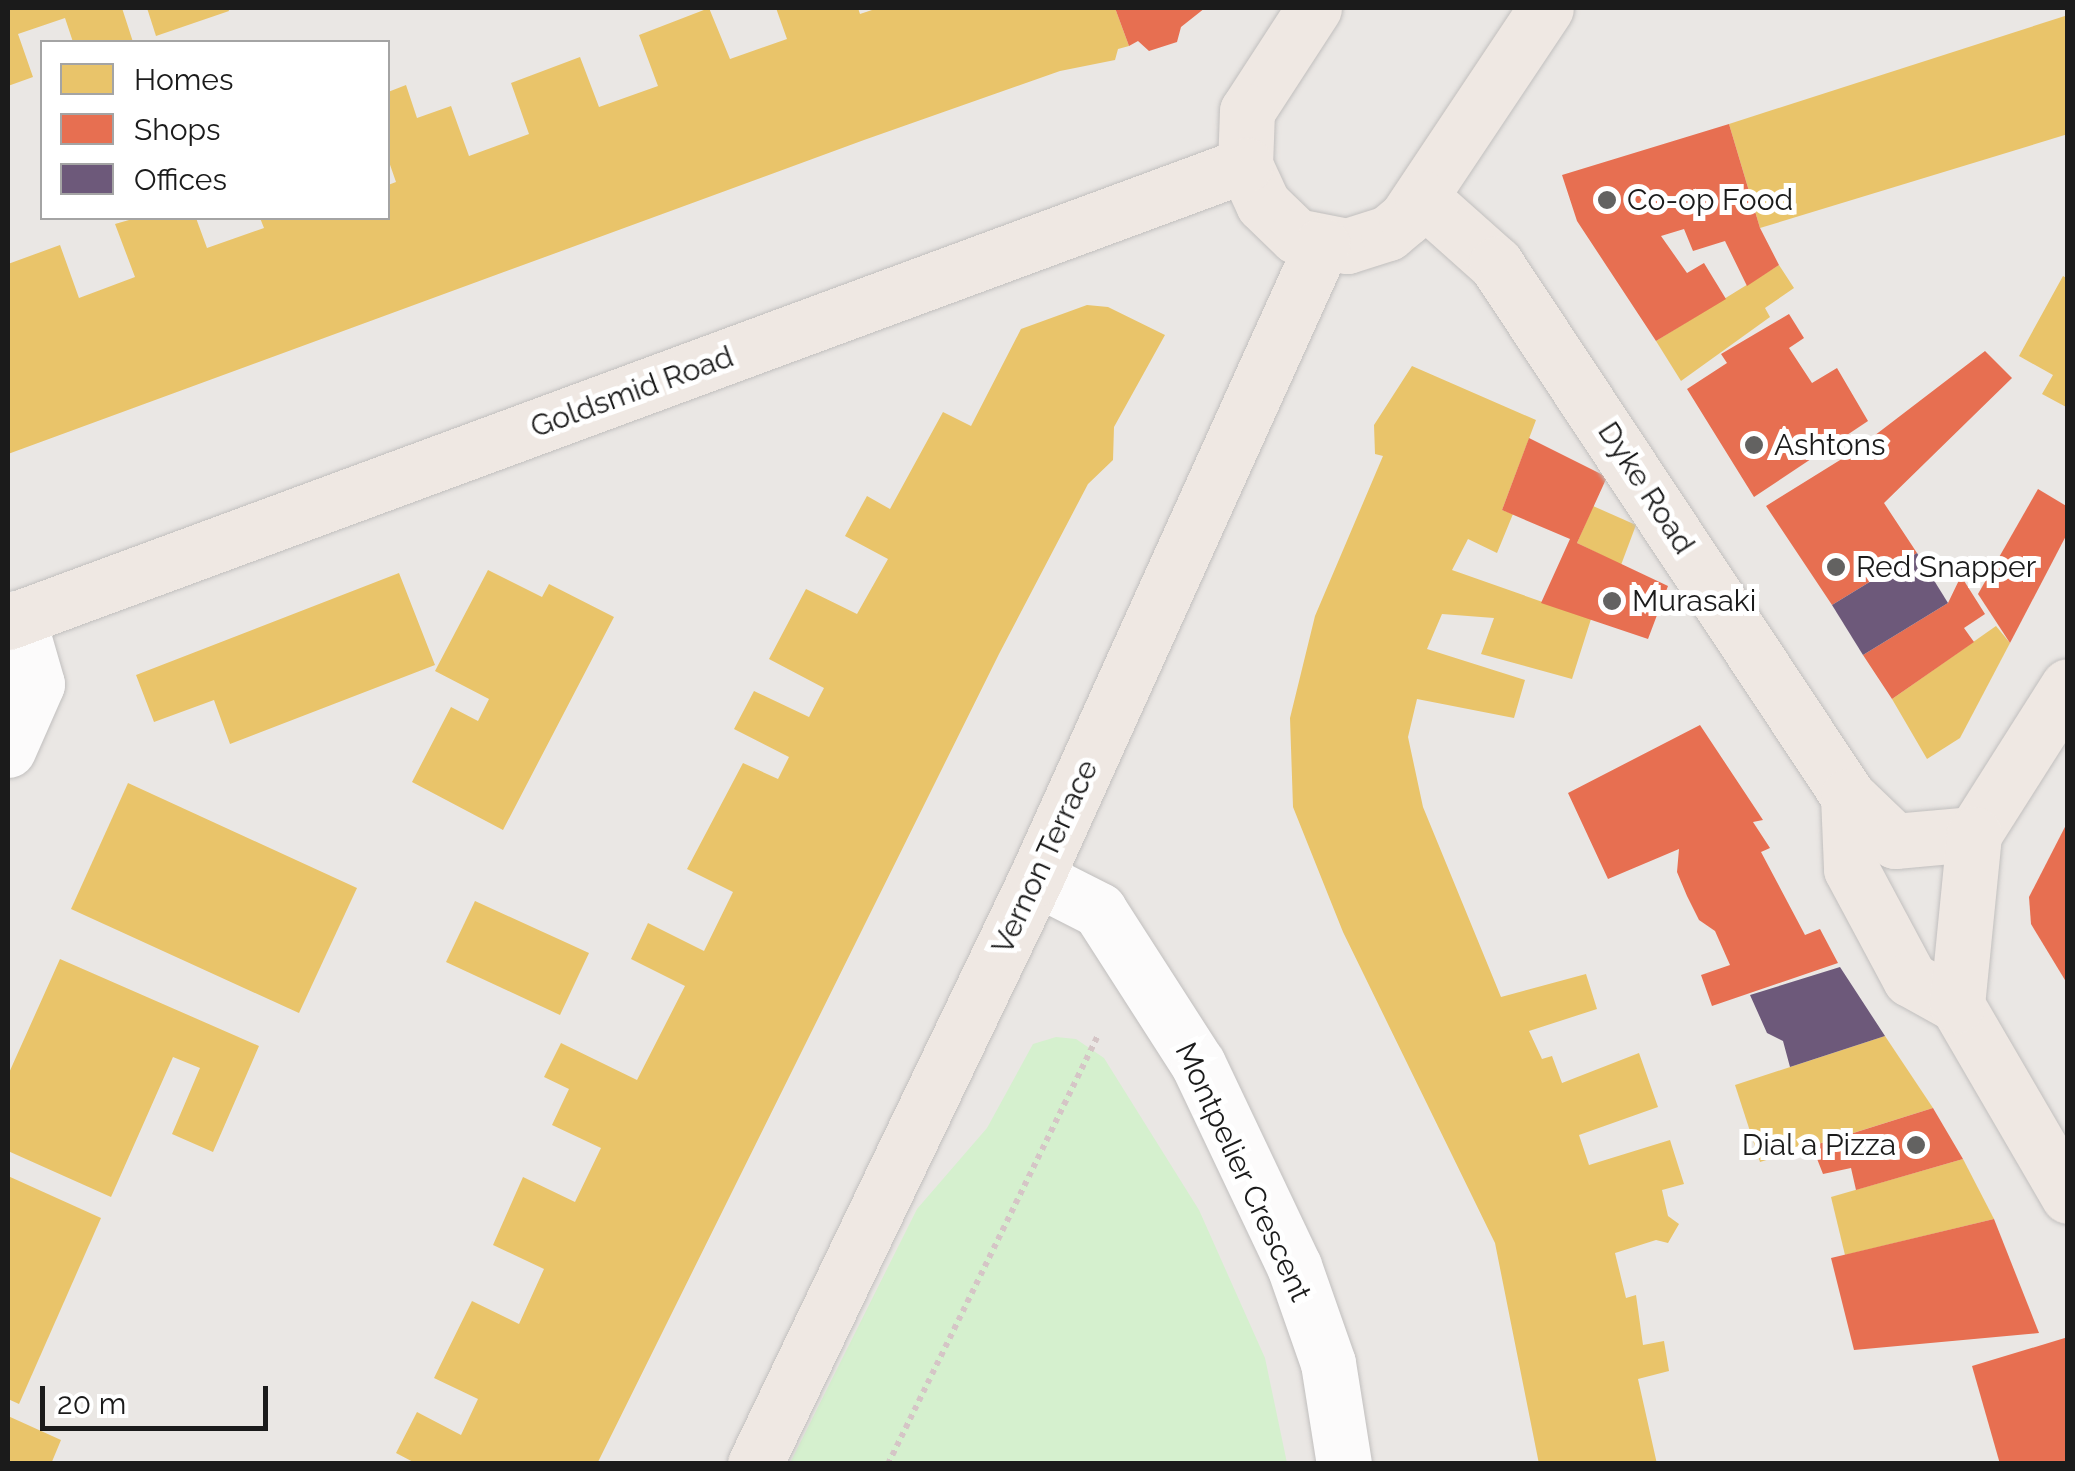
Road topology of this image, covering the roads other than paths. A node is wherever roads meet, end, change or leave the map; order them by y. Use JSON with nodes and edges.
{"nodes":[{"id":1,"x":1272,"y":8,"type":"edge"},
{"id":2,"x":1314,"y":8,"type":"edge"},
{"id":3,"x":1546,"y":8,"type":"edge"},
{"id":4,"x":1267,"y":72,"type":"junction"},
{"id":5,"x":1246,"y":165,"type":"junction"},
{"id":6,"x":1422,"y":198,"type":"junction"},
{"id":7,"x":1322,"y":245,"type":"junction"},
{"id":8,"x":13,"y":620,"type":"edge"},
{"id":9,"x":2068,"y":686,"type":"edge"},
{"id":10,"x":8,"y":750,"type":"edge"},
{"id":11,"x":1848,"y":796,"type":"junction"},
{"id":12,"x":1974,"y":834,"type":"junction"},
{"id":13,"x":1036,"y":878,"type":"junction"},
{"id":14,"x":1957,"y":1005,"type":"junction"},
{"id":15,"x":2068,"y":1196,"type":"edge"},
{"id":16,"x":755,"y":1464,"type":"edge"},
{"id":17,"x":1344,"y":1464,"type":"edge"}],
"edges":[{"from":1,"to":4,"type":"main road"},
{"from":2,"to":4,"type":"main road"},
{"from":3,"to":6,"type":"main road"},
{"from":4,"to":5,"type":"main road"},
{"from":5,"to":7,"type":"main road"},
{"from":5,"to":8,"type":"main road","name":"Goldsmid Road"},
{"from":6,"to":7,"type":"main road"},
{"from":6,"to":11,"type":"main road","name":"Dyke Road"},
{"from":7,"to":13,"type":"main road","name":"Vernon Terrace"},
{"from":8,"to":10,"type":"street"},
{"from":9,"to":12,"type":"main road"},
{"from":11,"to":12,"type":"main road","name":"Dyke Road"},
{"from":11,"to":14,"type":"main road"},
{"from":12,"to":14,"type":"main road"},
{"from":13,"to":16,"type":"main road","name":"Vernon Terrace"},
{"from":13,"to":17,"type":"street","name":"Montpelier Crescent"},
{"from":14,"to":15,"type":"main road"}]}
